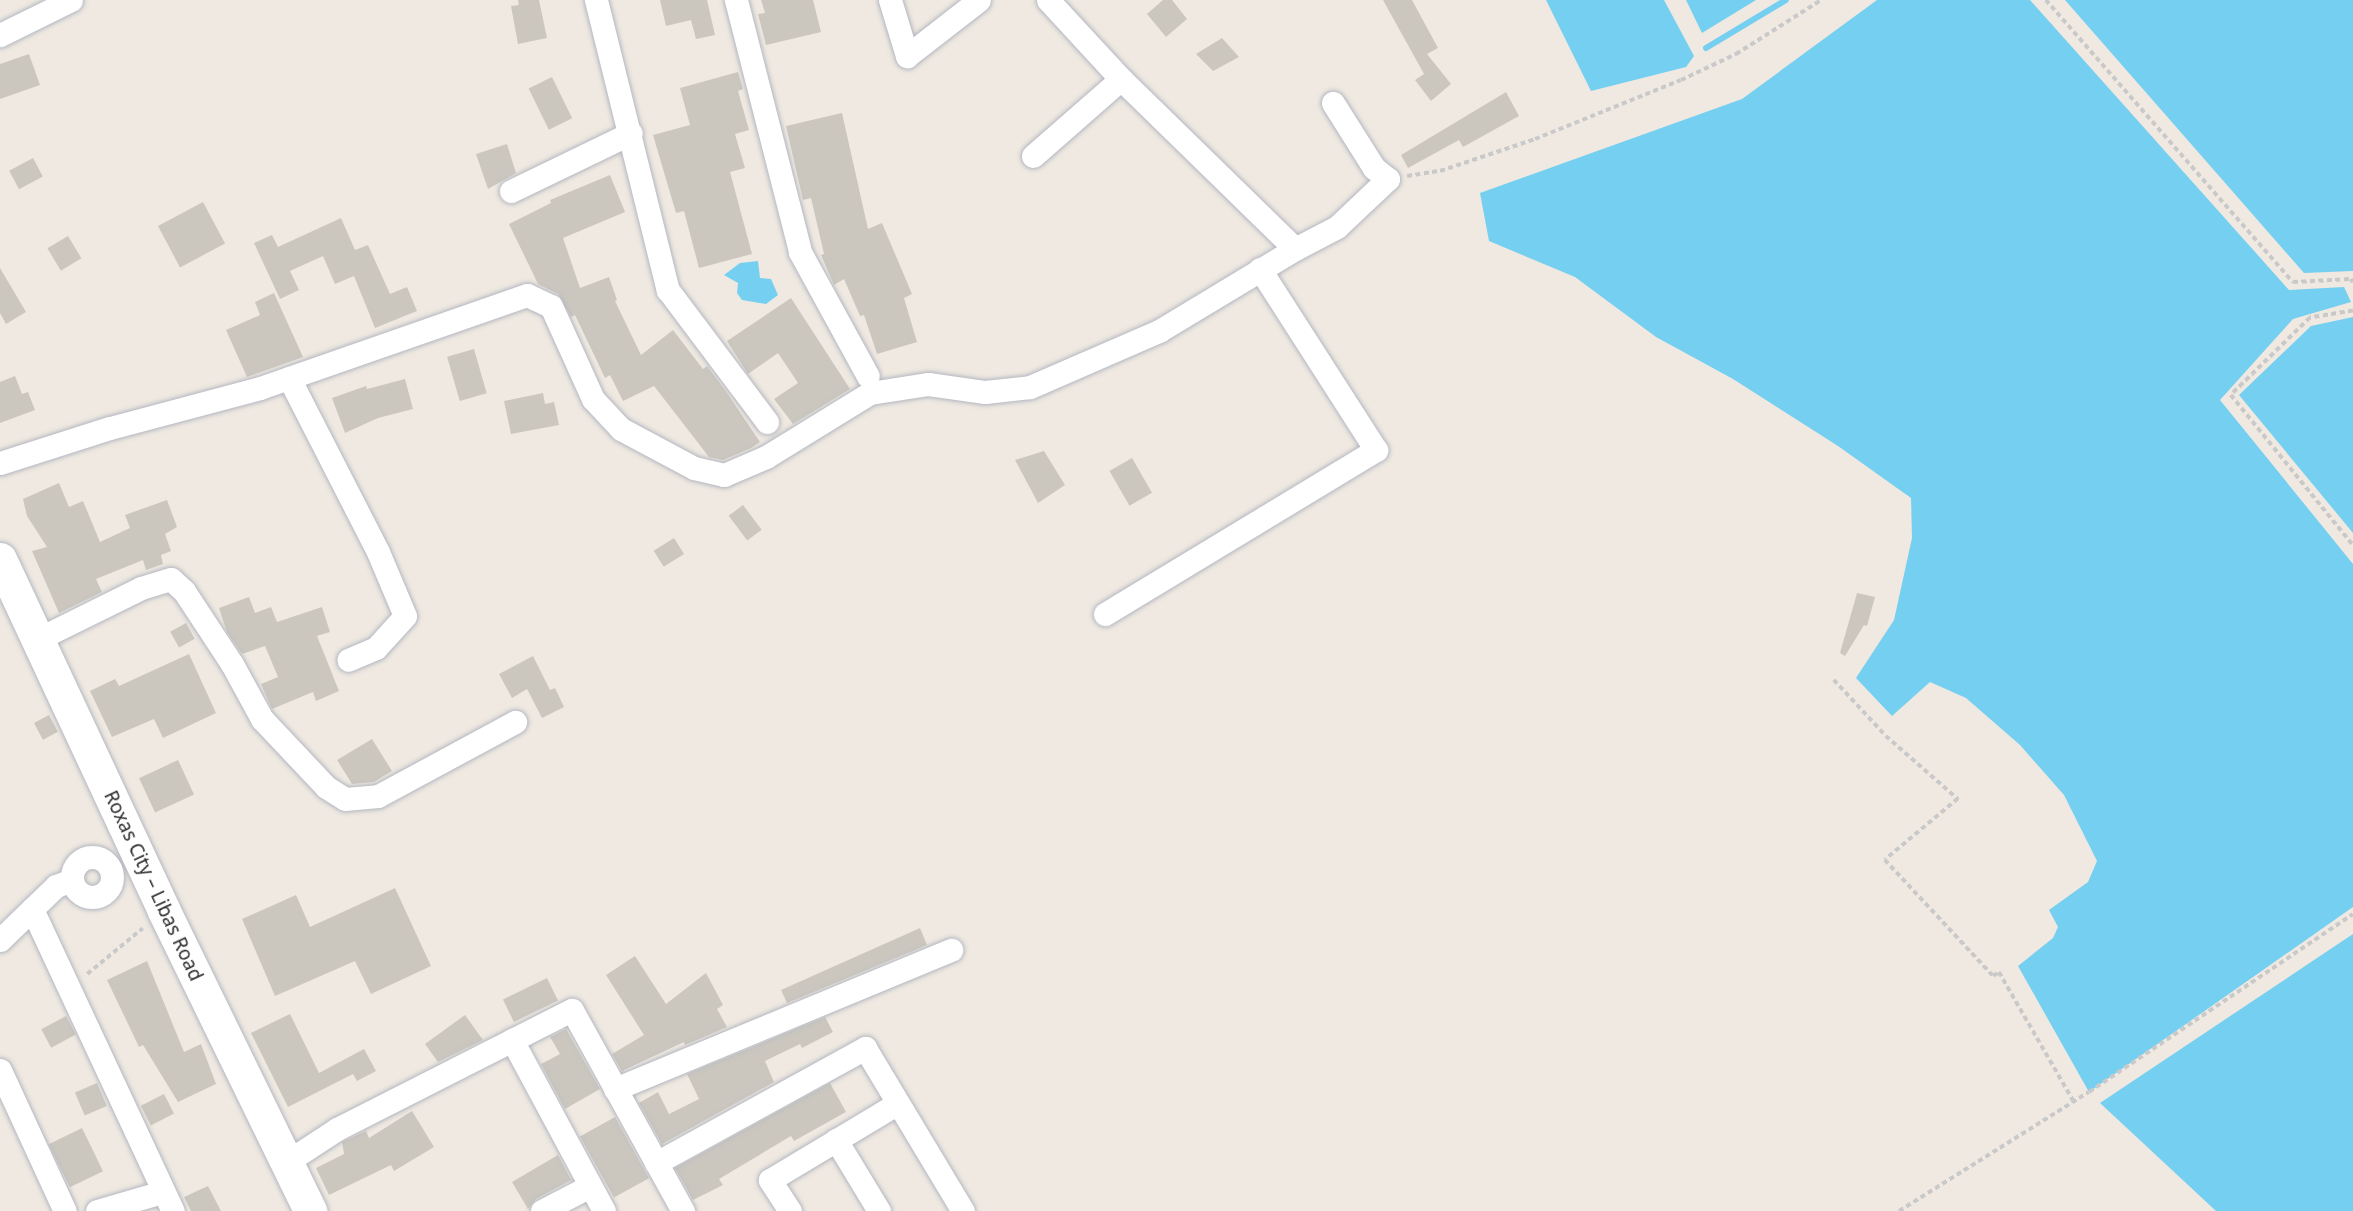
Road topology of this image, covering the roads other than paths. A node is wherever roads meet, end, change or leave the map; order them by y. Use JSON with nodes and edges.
{"nodes":[{"id":1,"x":71,"y":0,"type":"edge"},
{"id":2,"x":596,"y":0,"type":"edge"},
{"id":3,"x":736,"y":0,"type":"edge"},
{"id":4,"x":890,"y":0,"type":"edge"},
{"id":5,"x":979,"y":0,"type":"edge"},
{"id":6,"x":1048,"y":0,"type":"edge"},
{"id":7,"x":0,"y":34,"type":"edge"},
{"id":8,"x":1121,"y":79,"type":"junction"},
{"id":9,"x":1333,"y":103,"type":"dead end"},
{"id":10,"x":631,"y":133,"type":"junction"},
{"id":11,"x":1033,"y":156,"type":"dead end"},
{"id":12,"x":511,"y":191,"type":"dead end"},
{"id":13,"x":1295,"y":248,"type":"junction"},
{"id":14,"x":1260,"y":269,"type":"junction"},
{"id":15,"x":868,"y":376,"type":"dead end"},
{"id":16,"x":289,"y":378,"type":"junction"},
{"id":17,"x":767,"y":422,"type":"dead end"},
{"id":18,"x":0,"y":463,"type":"edge"},
{"id":19,"x":0,"y":559,"type":"edge"},
{"id":20,"x":1105,"y":614,"type":"dead end"},
{"id":21,"x":36,"y":640,"type":"junction"},
{"id":22,"x":348,"y":660,"type":"dead end"},
{"id":23,"x":515,"y":722,"type":"dead end"},
{"id":24,"x":126,"y":865,"type":"junction"},
{"id":25,"x":32,"y":909,"type":"junction"},
{"id":26,"x":0,"y":940,"type":"edge"},
{"id":27,"x":951,"y":950,"type":"dead end"},
{"id":28,"x":512,"y":1040,"type":"junction"},
{"id":29,"x":0,"y":1070,"type":"edge"},
{"id":30,"x":615,"y":1089,"type":"junction"},
{"id":31,"x":5,"y":1091,"type":"edge"},
{"id":32,"x":898,"y":1103,"type":"junction"},
{"id":33,"x":836,"y":1140,"type":"junction"},
{"id":34,"x":285,"y":1163,"type":"junction"},
{"id":35,"x":656,"y":1163,"type":"junction"},
{"id":36,"x":590,"y":1186,"type":"junction"},
{"id":37,"x":167,"y":1202,"type":"edge"},
{"id":38,"x":65,"y":1211,"type":"edge"},
{"id":39,"x":97,"y":1211,"type":"edge"},
{"id":40,"x":310,"y":1211,"type":"edge"},
{"id":41,"x":542,"y":1211,"type":"edge"},
{"id":42,"x":604,"y":1211,"type":"edge"},
{"id":43,"x":683,"y":1211,"type":"edge"},
{"id":44,"x":789,"y":1211,"type":"edge"},
{"id":45,"x":879,"y":1211,"type":"edge"},
{"id":46,"x":963,"y":1211,"type":"edge"}],
"edges":[{"from":1,"to":7,"type":"street"},
{"from":2,"to":10,"type":"street"},
{"from":3,"to":15,"type":"street"},
{"from":4,"to":5,"type":"street"},
{"from":6,"to":8,"type":"street"},
{"from":8,"to":11,"type":"street"},
{"from":8,"to":13,"type":"street"},
{"from":9,"to":13,"type":"street"},
{"from":10,"to":12,"type":"street"},
{"from":10,"to":17,"type":"street"},
{"from":13,"to":14,"type":"street"},
{"from":14,"to":16,"type":"street"},
{"from":14,"to":20,"type":"street"},
{"from":16,"to":18,"type":"street"},
{"from":16,"to":22,"type":"street"},
{"from":19,"to":21,"type":"main road","name":"Roxas City – Libas Road"},
{"from":21,"to":23,"type":"street"},
{"from":21,"to":24,"type":"main road","name":"Roxas City – Libas Road"},
{"from":24,"to":25,"type":"street"},
{"from":24,"to":34,"type":"main road","name":"Roxas City – Libas Road"},
{"from":25,"to":26,"type":"street"},
{"from":25,"to":37,"type":"street"},
{"from":27,"to":30,"type":"street"},
{"from":28,"to":30,"type":"street"},
{"from":28,"to":34,"type":"street"},
{"from":28,"to":36,"type":"street"},
{"from":29,"to":31,"type":"street"},
{"from":30,"to":35,"type":"street"},
{"from":31,"to":38,"type":"street"},
{"from":32,"to":33,"type":"street"},
{"from":32,"to":35,"type":"street"},
{"from":32,"to":46,"type":"street"},
{"from":33,"to":44,"type":"street"},
{"from":33,"to":45,"type":"street"},
{"from":34,"to":40,"type":"main road","name":"Roxas City – Libas Road"},
{"from":35,"to":43,"type":"street"},
{"from":36,"to":41,"type":"street"},
{"from":36,"to":42,"type":"street"},
{"from":37,"to":39,"type":"street"}]}
